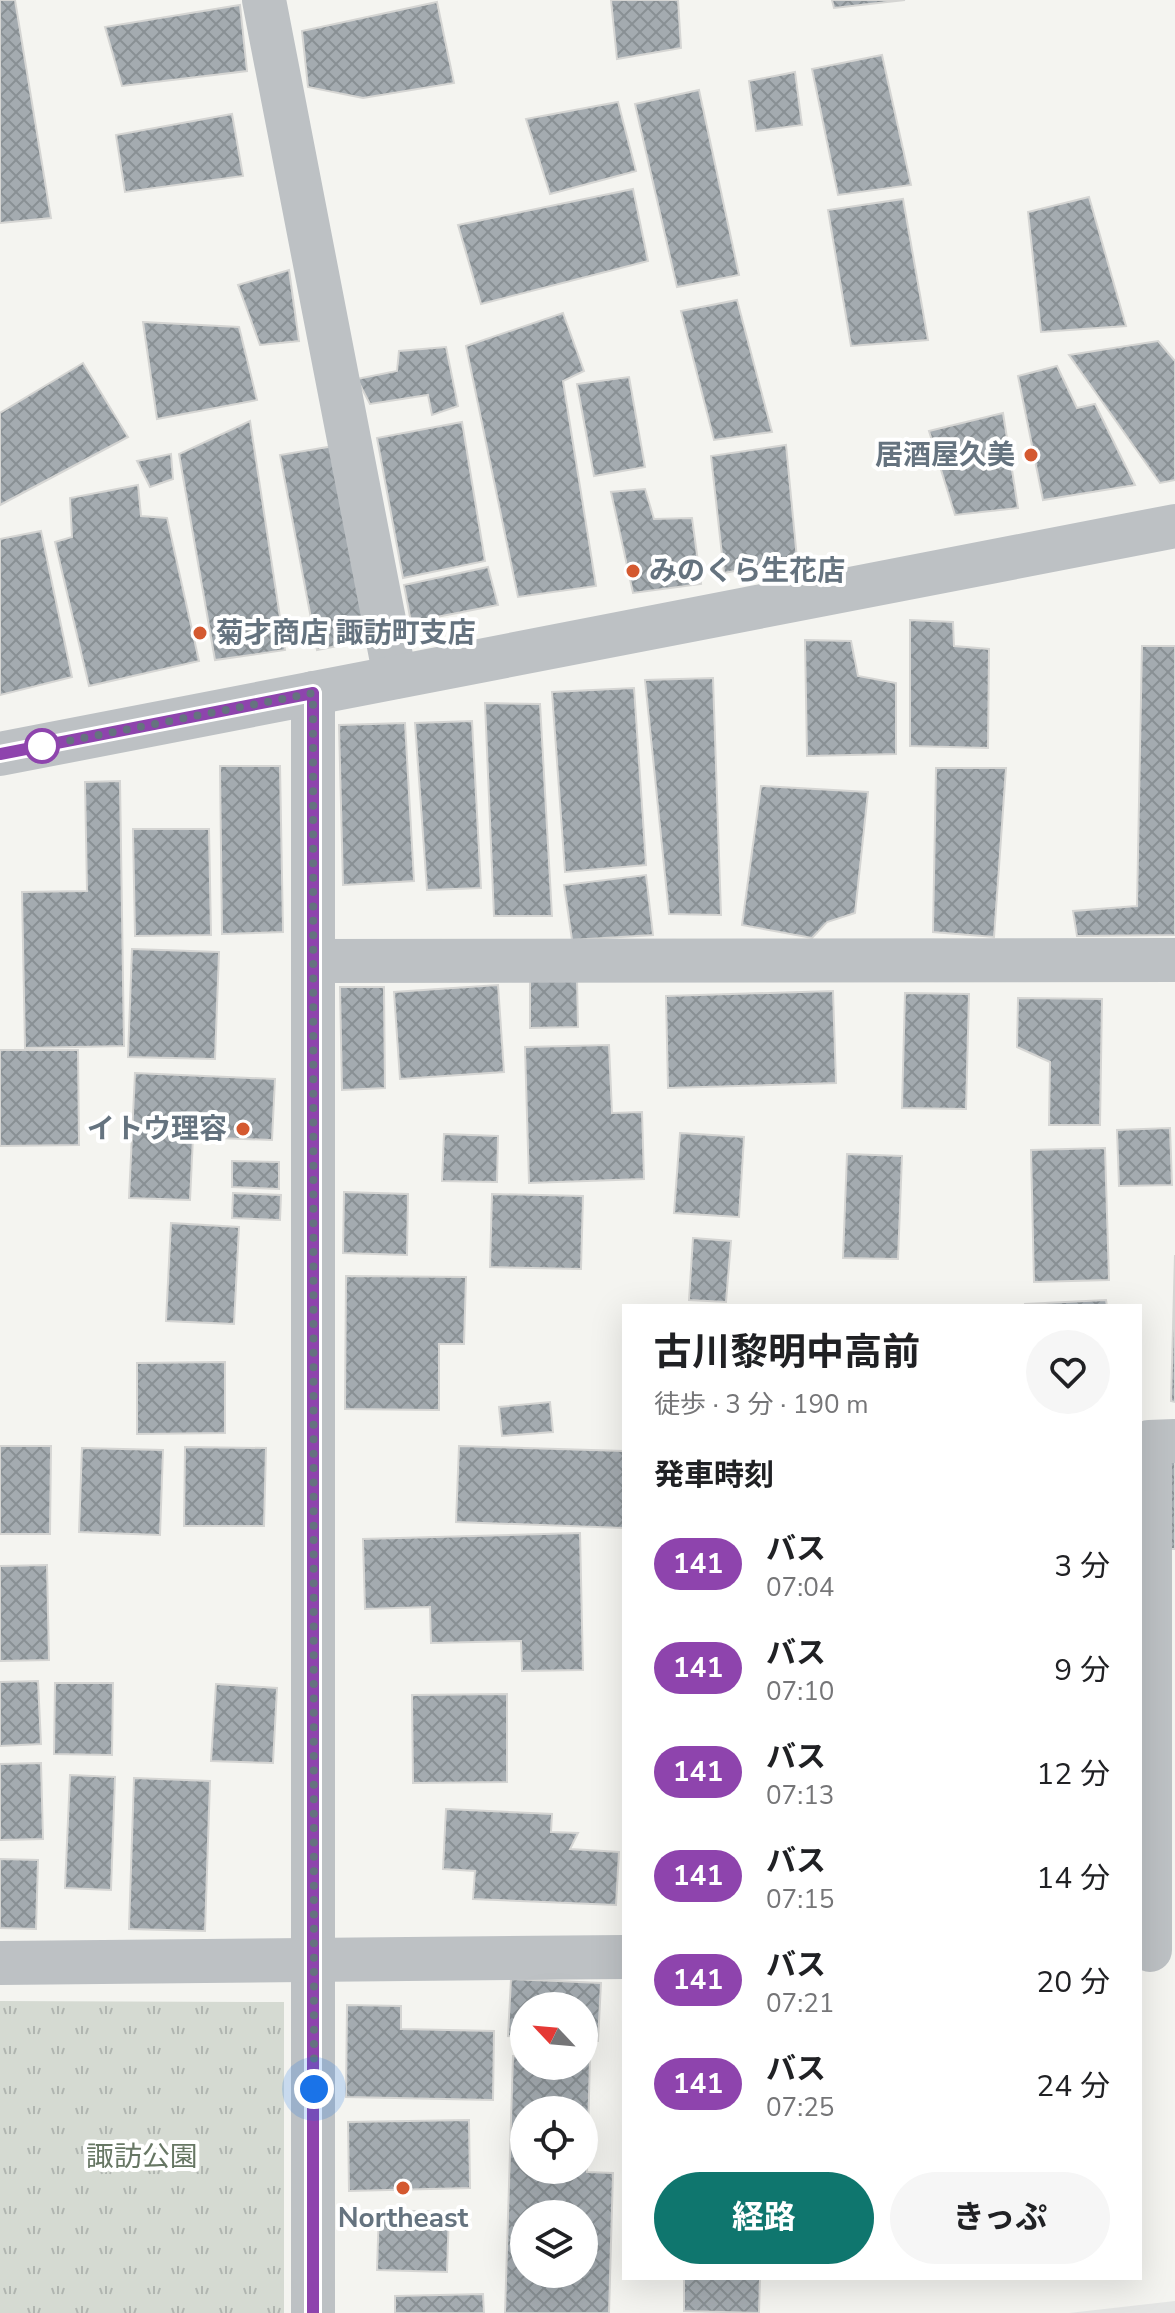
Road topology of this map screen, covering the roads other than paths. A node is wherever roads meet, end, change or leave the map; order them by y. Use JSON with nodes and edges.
{"nodes":[{"id":1,"x":264,"y":0,"type":"edge"},
{"id":2,"x":1175,"y":526,"type":"edge"},
{"id":3,"x":395,"y":677,"type":"junction"},
{"id":4,"x":313,"y":693,"type":"junction"},
{"id":5,"x":0,"y":754,"type":"edge"},
{"id":6,"x":1175,"y":960,"type":"edge"},
{"id":7,"x":314,"y":961,"type":"junction"},
{"id":8,"x":1155,"y":1460,"type":"edge"},
{"id":9,"x":1155,"y":1950,"type":"edge"},
{"id":10,"x":622,"y":1957,"type":"edge"},
{"id":11,"x":314,"y":1961,"type":"junction"},
{"id":12,"x":0,"y":1963,"type":"edge"},
{"id":13,"x":313,"y":2313,"type":"edge"}],
"edges":[{"from":1,"to":3,"type":"street"},
{"from":2,"to":3,"type":"street"},
{"from":3,"to":4,"type":"street"},
{"from":4,"to":5,"type":"street"},
{"from":4,"to":7,"type":"street"},
{"from":6,"to":7,"type":"street"},
{"from":7,"to":11,"type":"street"},
{"from":8,"to":9,"type":"street"},
{"from":10,"to":11,"type":"street"},
{"from":11,"to":12,"type":"street"},
{"from":11,"to":13,"type":"street"}]}
